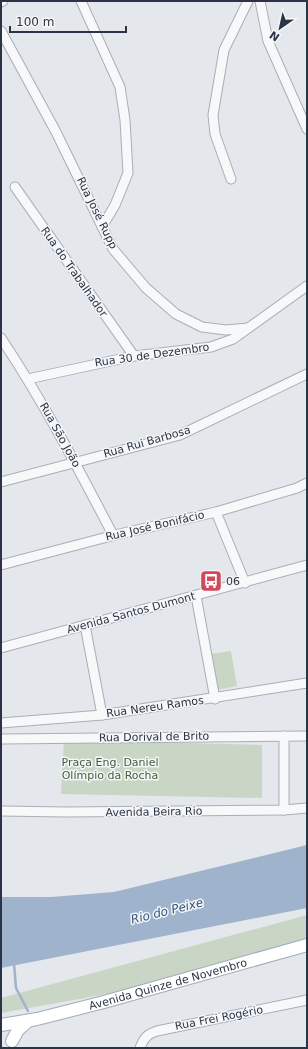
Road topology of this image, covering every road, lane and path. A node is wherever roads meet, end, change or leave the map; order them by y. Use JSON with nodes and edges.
{"nodes":[{"id":1,"x":80,"y":1,"type":"edge"},
{"id":2,"x":248,"y":1,"type":"edge"},
{"id":3,"x":260,"y":1,"type":"edge"},
{"id":4,"x":1,"y":31,"type":"edge"},
{"id":5,"x":304,"y":120,"type":"edge"},
{"id":6,"x":307,"y":130,"type":"edge"},
{"id":7,"x":231,"y":179,"type":"dead end"},
{"id":8,"x":15,"y":187,"type":"dead end"},
{"id":9,"x":102,"y":228,"type":"junction"},
{"id":10,"x":307,"y":286,"type":"edge"},
{"id":11,"x":248,"y":328,"type":"junction"},
{"id":12,"x":1,"y":338,"type":"edge"},
{"id":13,"x":134,"y":356,"type":"junction"},
{"id":14,"x":307,"y":374,"type":"edge"},
{"id":15,"x":28,"y":378,"type":"junction"},
{"id":16,"x":76,"y":462,"type":"junction"},
{"id":17,"x":1,"y":482,"type":"edge"},
{"id":18,"x":307,"y":482,"type":"edge"},
{"id":19,"x":216,"y":512,"type":"junction"},
{"id":20,"x":113,"y":535,"type":"junction"},
{"id":21,"x":1,"y":565,"type":"edge"},
{"id":22,"x":307,"y":565,"type":"edge"},
{"id":23,"x":245,"y":583,"type":"junction"},
{"id":24,"x":196,"y":596,"type":"junction"},
{"id":25,"x":85,"y":625,"type":"junction"},
{"id":26,"x":1,"y":648,"type":"edge"},
{"id":27,"x":307,"y":683,"type":"edge"},
{"id":28,"x":214,"y":698,"type":"junction"},
{"id":29,"x":102,"y":715,"type":"junction"},
{"id":30,"x":1,"y":723,"type":"edge"},
{"id":31,"x":284,"y":736,"type":"junction"},
{"id":32,"x":307,"y":736,"type":"edge"},
{"id":33,"x":1,"y":739,"type":"edge"},
{"id":34,"x":307,"y":808,"type":"edge"},
{"id":35,"x":284,"y":810,"type":"junction"},
{"id":36,"x":1,"y":811,"type":"edge"},
{"id":37,"x":307,"y":945,"type":"edge"},
{"id":38,"x":307,"y":1000,"type":"edge"},
{"id":39,"x":1,"y":1019,"type":"edge"},
{"id":40,"x":28,"y":1021,"type":"junction"},
{"id":41,"x":1,"y":1025,"type":"edge"},
{"id":42,"x":1,"y":1031,"type":"edge"},
{"id":43,"x":13,"y":1044,"type":"edge"},
{"id":44,"x":140,"y":1048,"type":"edge"}],
"edges":[{"from":1,"to":9,"type":"street"},
{"from":2,"to":7,"type":"street"},
{"from":3,"to":5,"type":"street"},
{"from":4,"to":9,"type":"street","name":"Rua José Rupp"},
{"from":5,"to":6,"type":"street"},
{"from":8,"to":13,"type":"street","name":"Rua do Trabalhador"},
{"from":9,"to":11,"type":"street","name":"Rua José Rupp"},
{"from":10,"to":11,"type":"street","name":"Rua 30 de Dezembro"},
{"from":11,"to":13,"type":"street","name":"Rua 30 de Dezembro"},
{"from":12,"to":15,"type":"street","name":"Rua São João"},
{"from":13,"to":15,"type":"street","name":"Rua 30 de Dezembro"},
{"from":14,"to":16,"type":"street","name":"Rua Rui Barbosa"},
{"from":15,"to":16,"type":"street","name":"Rua São João"},
{"from":16,"to":17,"type":"street","name":"Rua Rui Barbosa"},
{"from":16,"to":20,"type":"street","name":"Rua São João"},
{"from":18,"to":19,"type":"street","name":"Rua José Bonifácio"},
{"from":19,"to":20,"type":"street","name":"Rua José Bonifácio"},
{"from":19,"to":23,"type":"street"},
{"from":20,"to":21,"type":"street","name":"Rua José Bonifácio"},
{"from":22,"to":23,"type":"street","name":"Avenida Santos Dumont"},
{"from":23,"to":24,"type":"street","name":"Avenida Santos Dumont"},
{"from":24,"to":25,"type":"street","name":"Avenida Santos Dumont"},
{"from":24,"to":28,"type":"street"},
{"from":25,"to":26,"type":"street","name":"Avenida Santos Dumont"},
{"from":25,"to":29,"type":"street"},
{"from":27,"to":28,"type":"street","name":"Rua Nereu Ramos"},
{"from":28,"to":29,"type":"street","name":"Rua Nereu Ramos"},
{"from":29,"to":30,"type":"street","name":"Rua Nereu Ramos"},
{"from":31,"to":32,"type":"street","name":"Rua Dorival de Brito"},
{"from":31,"to":33,"type":"street","name":"Rua Dorival de Brito"},
{"from":31,"to":35,"type":"street"},
{"from":34,"to":35,"type":"street","name":"Avenida Beira Rio"},
{"from":35,"to":36,"type":"street","name":"Avenida Beira Rio"},
{"from":37,"to":40,"type":"main road","name":"Avenida Quinze de Novembro"},
{"from":38,"to":44,"type":"street","name":"Rua Frei Rogério"},
{"from":39,"to":40,"type":"main road"},
{"from":40,"to":41,"type":"main road","name":"Avenida Quinze de Novembro"},
{"from":40,"to":43,"type":"main road"},
{"from":42,"to":43,"type":"main road"}]}
